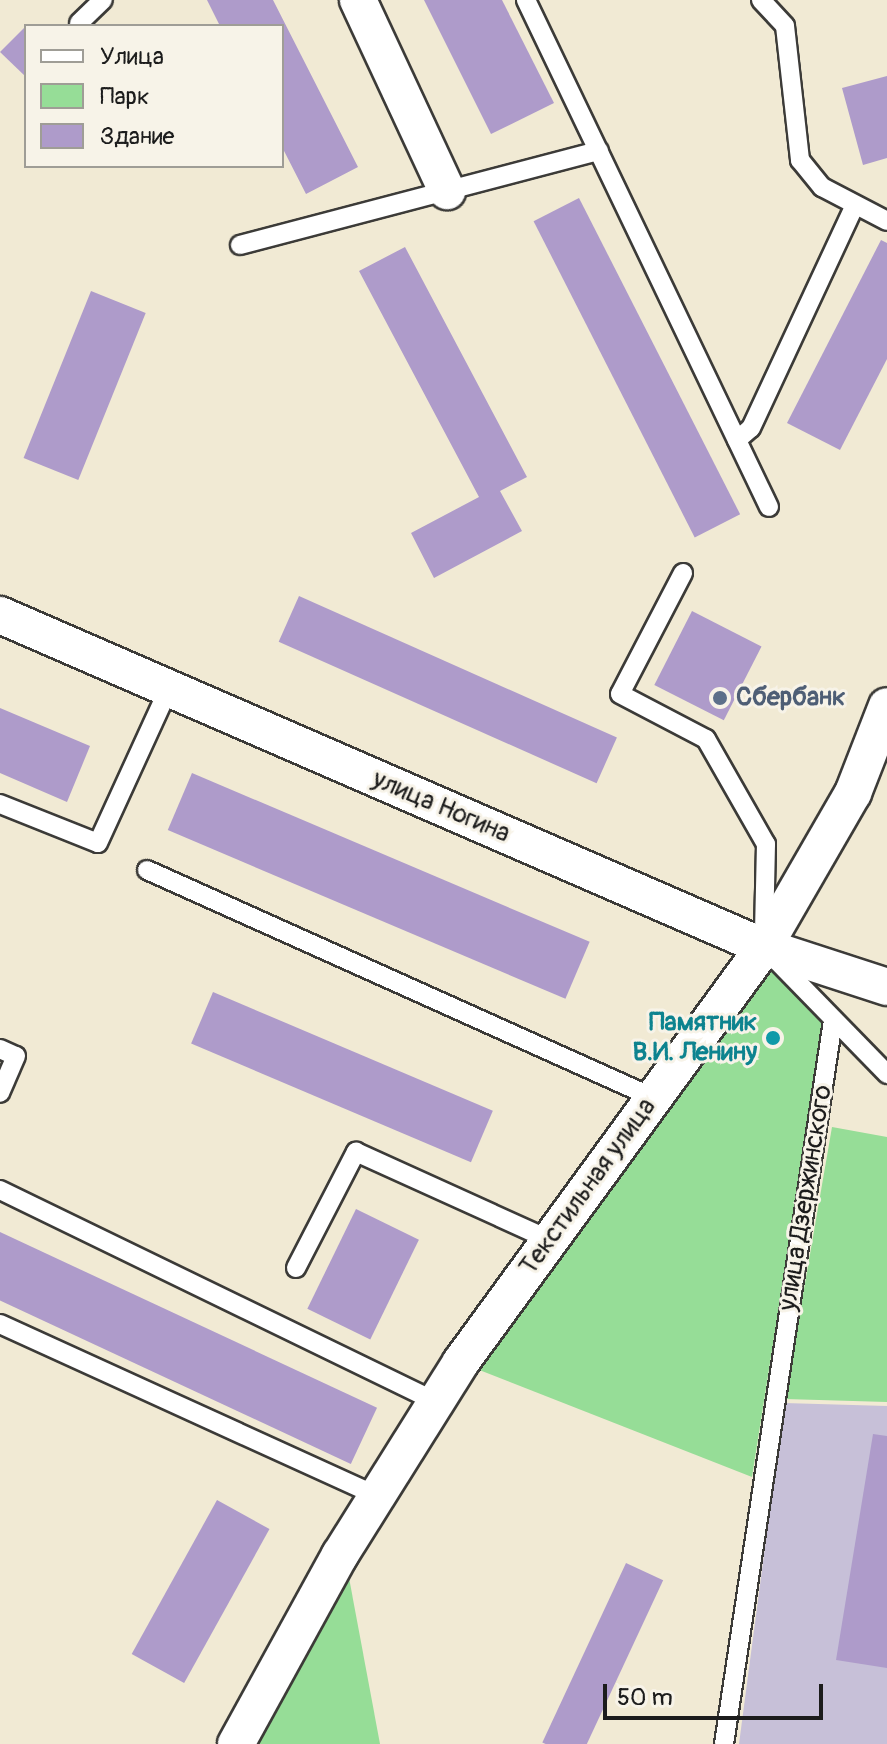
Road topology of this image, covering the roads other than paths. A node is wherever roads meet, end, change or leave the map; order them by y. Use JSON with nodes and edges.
{"nodes":[{"id":1,"x":103,"y":0,"type":"edge"},
{"id":2,"x":358,"y":0,"type":"edge"},
{"id":3,"x":526,"y":0,"type":"edge"},
{"id":4,"x":761,"y":0,"type":"edge"},
{"id":5,"x":79,"y":23,"type":"dead end"},
{"id":6,"x":599,"y":151,"type":"junction"},
{"id":7,"x":447,"y":191,"type":"junction"},
{"id":8,"x":855,"y":205,"type":"junction"},
{"id":9,"x":887,"y":221,"type":"edge"},
{"id":10,"x":240,"y":245,"type":"dead end"},
{"id":11,"x":737,"y":440,"type":"junction"},
{"id":12,"x":769,"y":507,"type":"dead end"},
{"id":13,"x":683,"y":573,"type":"dead end"},
{"id":14,"x":0,"y":615,"type":"edge"},
{"id":15,"x":169,"y":688,"type":"junction"},
{"id":16,"x":887,"y":706,"type":"edge"},
{"id":17,"x":0,"y":804,"type":"edge"},
{"id":18,"x":147,"y":870,"type":"dead end"},
{"id":19,"x":764,"y":947,"type":"junction"},
{"id":20,"x":887,"y":987,"type":"edge"},
{"id":21,"x":833,"y":1021,"type":"junction"},
{"id":22,"x":0,"y":1049,"type":"edge"},
{"id":23,"x":887,"y":1074,"type":"edge"},
{"id":24,"x":0,"y":1093,"type":"edge"},
{"id":25,"x":654,"y":1098,"type":"junction"},
{"id":26,"x":0,"y":1190,"type":"edge"},
{"id":27,"x":550,"y":1240,"type":"junction"},
{"id":28,"x":296,"y":1268,"type":"dead end"},
{"id":29,"x":0,"y":1324,"type":"edge"},
{"id":30,"x":436,"y":1402,"type":"junction"},
{"id":31,"x":377,"y":1496,"type":"junction"},
{"id":32,"x":236,"y":1744,"type":"edge"},
{"id":33,"x":724,"y":1744,"type":"edge"}],
"edges":[{"from":1,"to":5,"type":"lane"},
{"from":2,"to":7,"type":"street"},
{"from":3,"to":6,"type":"lane"},
{"from":4,"to":8,"type":"lane"},
{"from":6,"to":7,"type":"lane"},
{"from":6,"to":11,"type":"lane"},
{"from":7,"to":10,"type":"lane"},
{"from":8,"to":9,"type":"lane"},
{"from":8,"to":11,"type":"lane"},
{"from":11,"to":12,"type":"lane"},
{"from":13,"to":19,"type":"lane"},
{"from":14,"to":15,"type":"street","name":"улица Ногина"},
{"from":15,"to":17,"type":"lane"},
{"from":15,"to":19,"type":"street","name":"улица Ногина"},
{"from":16,"to":19,"type":"street"},
{"from":18,"to":25,"type":"lane"},
{"from":19,"to":20,"type":"street","name":"улица Ногина"},
{"from":19,"to":21,"type":"lane"},
{"from":19,"to":25,"type":"street","name":"Текстильная улица"},
{"from":21,"to":23,"type":"lane"},
{"from":21,"to":33,"type":"lane","name":"улица Дзержинского"},
{"from":22,"to":24,"type":"lane"},
{"from":25,"to":27,"type":"street","name":"Текстильная улица"},
{"from":26,"to":30,"type":"lane"},
{"from":27,"to":28,"type":"lane"},
{"from":27,"to":30,"type":"street","name":"Текстильная улица"},
{"from":29,"to":31,"type":"lane"},
{"from":30,"to":31,"type":"street","name":"Текстильная улица"},
{"from":31,"to":32,"type":"street","name":"Текстильная улица"}]}
